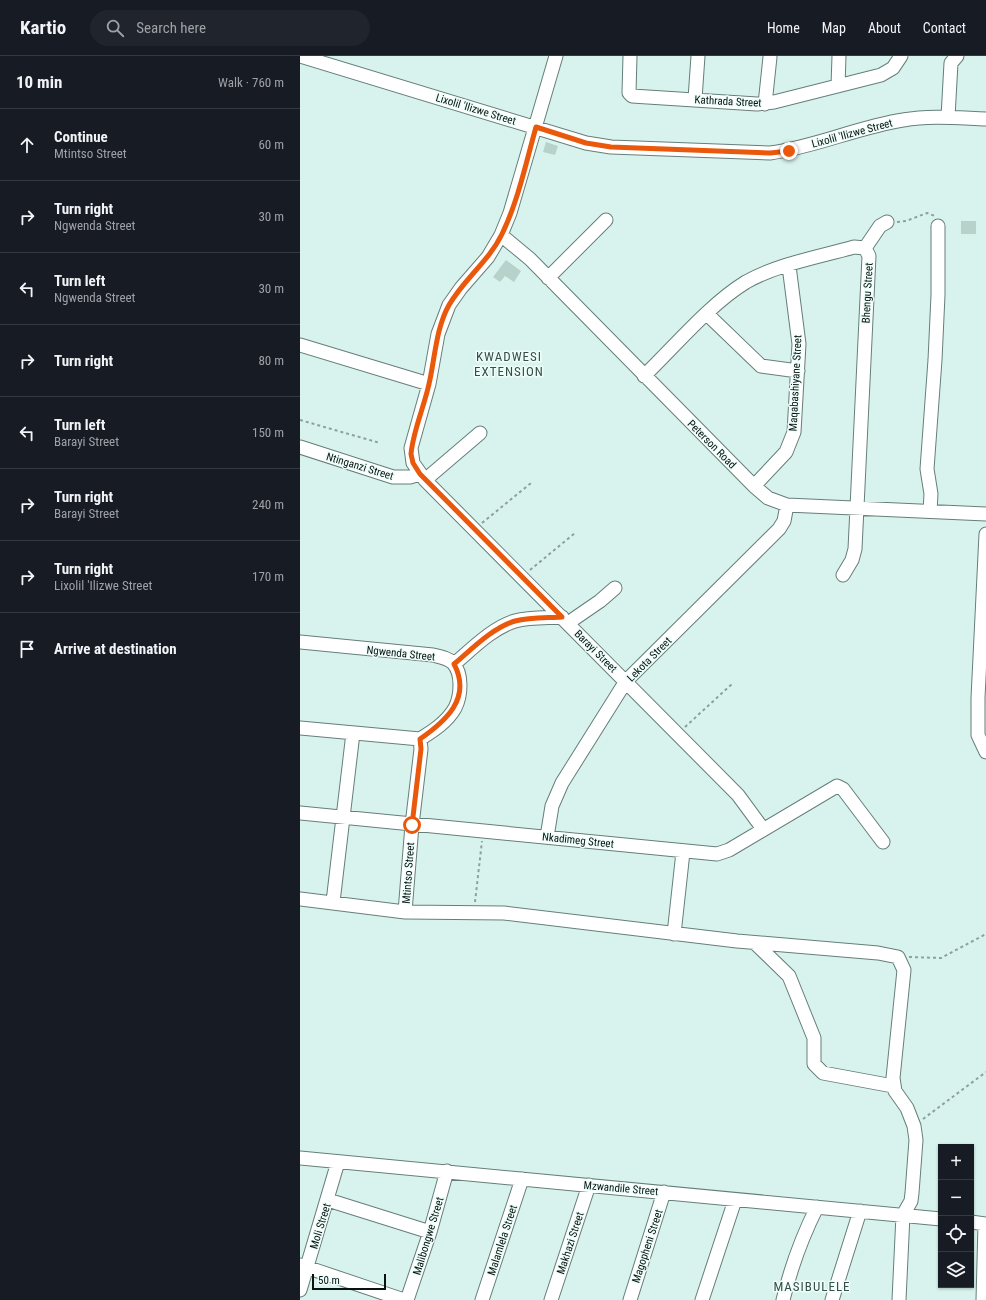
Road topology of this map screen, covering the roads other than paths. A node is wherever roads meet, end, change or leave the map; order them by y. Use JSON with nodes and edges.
{"nodes":[{"id":1,"x":300,"y":56,"type":"edge"},
{"id":2,"x":556,"y":56,"type":"edge"},
{"id":3,"x":630,"y":56,"type":"edge"},
{"id":4,"x":698,"y":56,"type":"edge"},
{"id":5,"x":839,"y":56,"type":"edge"},
{"id":6,"x":901,"y":56,"type":"edge"},
{"id":7,"x":770,"y":57,"type":"edge"},
{"id":8,"x":953,"y":58,"type":"edge"},
{"id":9,"x":838,"y":86,"type":"junction"},
{"id":10,"x":695,"y":99,"type":"junction"},
{"id":11,"x":765,"y":104,"type":"junction"},
{"id":12,"x":948,"y":117,"type":"junction"},
{"id":13,"x":986,"y":119,"type":"edge"},
{"id":14,"x":536,"y":127,"type":"junction"},
{"id":15,"x":606,"y":220,"type":"dead end"},
{"id":16,"x":887,"y":222,"type":"road end"},
{"id":17,"x":938,"y":226,"type":"road end"},
{"id":18,"x":501,"y":235,"type":"junction"},
{"id":19,"x":865,"y":248,"type":"junction"},
{"id":20,"x":789,"y":266,"type":"junction"},
{"id":21,"x":548,"y":278,"type":"junction"},
{"id":22,"x":707,"y":314,"type":"junction"},
{"id":23,"x":300,"y":345,"type":"edge"},
{"id":24,"x":798,"y":371,"type":"junction"},
{"id":25,"x":644,"y":376,"type":"junction"},
{"id":26,"x":429,"y":384,"type":"junction"},
{"id":27,"x":480,"y":433,"type":"dead end"},
{"id":28,"x":300,"y":447,"type":"edge"},
{"id":29,"x":423,"y":477,"type":"junction"},
{"id":30,"x":754,"y":486,"type":"junction"},
{"id":31,"x":787,"y":505,"type":"junction"},
{"id":32,"x":858,"y":507,"type":"junction"},
{"id":33,"x":930,"y":512,"type":"junction"},
{"id":34,"x":986,"y":514,"type":"edge"},
{"id":35,"x":986,"y":534,"type":"edge"},
{"id":36,"x":985,"y":558,"type":"edge"},
{"id":37,"x":843,"y":575,"type":"dead end"},
{"id":38,"x":615,"y":588,"type":"dead end"},
{"id":39,"x":565,"y":620,"type":"junction"},
{"id":40,"x":984,"y":630,"type":"edge"},
{"id":41,"x":300,"y":642,"type":"edge"},
{"id":42,"x":454,"y":664,"type":"junction"},
{"id":43,"x":626,"y":681,"type":"junction"},
{"id":44,"x":982,"y":698,"type":"edge"},
{"id":45,"x":300,"y":728,"type":"edge"},
{"id":46,"x":353,"y":733,"type":"junction"},
{"id":47,"x":420,"y":739,"type":"junction"},
{"id":48,"x":986,"y":752,"type":"edge"},
{"id":49,"x":300,"y":813,"type":"edge"},
{"id":50,"x":342,"y":818,"type":"junction"},
{"id":51,"x":412,"y":825,"type":"junction"},
{"id":52,"x":764,"y":828,"type":"junction"},
{"id":53,"x":547,"y":837,"type":"junction"},
{"id":54,"x":883,"y":842,"type":"dead end"},
{"id":55,"x":683,"y":852,"type":"junction"},
{"id":56,"x":300,"y":899,"type":"edge"},
{"id":57,"x":333,"y":902,"type":"junction"},
{"id":58,"x":405,"y":912,"type":"junction"},
{"id":59,"x":674,"y":934,"type":"junction"},
{"id":60,"x":755,"y":943,"type":"junction"},
{"id":61,"x":893,"y":1086,"type":"junction"},
{"id":62,"x":300,"y":1158,"type":"edge"},
{"id":63,"x":338,"y":1162,"type":"junction"},
{"id":64,"x":447,"y":1171,"type":"junction"},
{"id":65,"x":522,"y":1179,"type":"junction"},
{"id":66,"x":589,"y":1185,"type":"junction"},
{"id":67,"x":664,"y":1192,"type":"junction"},
{"id":68,"x":328,"y":1200,"type":"junction"},
{"id":69,"x":735,"y":1200,"type":"junction"},
{"id":70,"x":817,"y":1207,"type":"junction"},
{"id":71,"x":860,"y":1211,"type":"junction"},
{"id":72,"x":903,"y":1215,"type":"junction"},
{"id":73,"x":938,"y":1219,"type":"edge"},
{"id":74,"x":974,"y":1222,"type":"edge"},
{"id":75,"x":986,"y":1224,"type":"edge"},
{"id":76,"x":430,"y":1232,"type":"junction"},
{"id":77,"x":304,"y":1267,"type":"edge"},
{"id":78,"x":300,"y":1290,"type":"edge"},
{"id":79,"x":383,"y":1297,"type":"edge"},
{"id":80,"x":406,"y":1300,"type":"edge"},
{"id":81,"x":482,"y":1300,"type":"edge"},
{"id":82,"x":552,"y":1300,"type":"edge"},
{"id":83,"x":630,"y":1300,"type":"edge"},
{"id":84,"x":702,"y":1300,"type":"edge"},
{"id":85,"x":783,"y":1300,"type":"edge"},
{"id":86,"x":832,"y":1300,"type":"edge"},
{"id":87,"x":900,"y":1300,"type":"edge"},
{"id":88,"x":983,"y":1300,"type":"edge"}],
"edges":[{"from":1,"to":14,"type":"street","name":"Lixolil 'Ilizwe Street"},
{"from":2,"to":14,"type":"street","name":"Barayi Street"},
{"from":3,"to":10,"type":"street","name":"Kathrada Street"},
{"from":4,"to":10,"type":"street"},
{"from":5,"to":9,"type":"street"},
{"from":6,"to":9,"type":"street","name":"Kathrada Street"},
{"from":7,"to":11,"type":"street"},
{"from":8,"to":12,"type":"street"},
{"from":9,"to":11,"type":"street","name":"Kathrada Street"},
{"from":10,"to":11,"type":"street","name":"Kathrada Street"},
{"from":12,"to":13,"type":"street","name":"Lixolil 'Ilizwe Street"},
{"from":12,"to":14,"type":"street","name":"Lixolil 'Ilizwe Street"},
{"from":14,"to":18,"type":"street","name":"Barayi Street"},
{"from":15,"to":21,"type":"street"},
{"from":16,"to":19,"type":"street"},
{"from":17,"to":33,"type":"street"},
{"from":18,"to":21,"type":"street","name":"Peterson Road"},
{"from":18,"to":26,"type":"street","name":"Barayi Street"},
{"from":19,"to":20,"type":"street","name":"Bhengu Street"},
{"from":19,"to":32,"type":"street","name":"Bhengu Street"},
{"from":20,"to":22,"type":"street","name":"Bhengu Street"},
{"from":20,"to":24,"type":"street","name":"Maqabashiyane Street"},
{"from":21,"to":25,"type":"street","name":"Peterson Road"},
{"from":22,"to":24,"type":"street"},
{"from":22,"to":25,"type":"street","name":"Bhengu Street"},
{"from":23,"to":26,"type":"street"},
{"from":24,"to":30,"type":"street","name":"Maqabashiyane Street"},
{"from":25,"to":30,"type":"street","name":"Peterson Road"},
{"from":26,"to":29,"type":"street","name":"Barayi Street"},
{"from":27,"to":29,"type":"street"},
{"from":28,"to":29,"type":"street","name":"Ntinganzi Street"},
{"from":29,"to":39,"type":"street","name":"Barayi Street"},
{"from":30,"to":31,"type":"street","name":"Peterson Road"},
{"from":31,"to":32,"type":"street","name":"Peterson Road"},
{"from":31,"to":43,"type":"street","name":"Lekota Street"},
{"from":32,"to":33,"type":"street","name":"Peterson Road"},
{"from":32,"to":37,"type":"street","name":"Bhengu Street"},
{"from":33,"to":34,"type":"street","name":"Peterson Road"},
{"from":35,"to":36,"type":"street"},
{"from":36,"to":40,"type":"street"},
{"from":38,"to":39,"type":"street"},
{"from":39,"to":42,"type":"street"},
{"from":39,"to":43,"type":"street","name":"Barayi Street"},
{"from":40,"to":44,"type":"street"},
{"from":41,"to":42,"type":"street","name":"Ngwenda Street"},
{"from":42,"to":47,"type":"street"},
{"from":43,"to":52,"type":"street","name":"Barayi Street"},
{"from":43,"to":53,"type":"street","name":"Lekota Street"},
{"from":44,"to":48,"type":"street"},
{"from":45,"to":46,"type":"street"},
{"from":46,"to":47,"type":"street"},
{"from":46,"to":50,"type":"street"},
{"from":47,"to":51,"type":"street","name":"Mtintso Street"},
{"from":49,"to":50,"type":"street","name":"Nkadimeg Street"},
{"from":50,"to":51,"type":"street","name":"Nkadimeg Street"},
{"from":50,"to":57,"type":"street"},
{"from":51,"to":53,"type":"street","name":"Nkadimeg Street"},
{"from":51,"to":58,"type":"street","name":"Mtintso Street"},
{"from":52,"to":54,"type":"street","name":"Nkadimeg Street"},
{"from":52,"to":55,"type":"street","name":"Nkadimeg Street"},
{"from":53,"to":55,"type":"street","name":"Nkadimeg Street"},
{"from":55,"to":59,"type":"street"},
{"from":56,"to":57,"type":"street"},
{"from":57,"to":58,"type":"street"},
{"from":58,"to":59,"type":"street"},
{"from":59,"to":60,"type":"street"},
{"from":60,"to":61,"type":"street"},
{"from":60,"to":61,"type":"street"},
{"from":61,"to":72,"type":"street"},
{"from":62,"to":63,"type":"street","name":"Mzwandile Street"},
{"from":63,"to":64,"type":"street","name":"Mzwandile Street"},
{"from":63,"to":68,"type":"street","name":"Moli Street"},
{"from":64,"to":65,"type":"street","name":"Mzwandile Street"},
{"from":64,"to":76,"type":"street","name":"Malibongwe Street"},
{"from":65,"to":66,"type":"street","name":"Mzwandile Street"},
{"from":65,"to":81,"type":"street","name":"Malamlela Street"},
{"from":66,"to":67,"type":"street","name":"Mzwandile Street"},
{"from":66,"to":82,"type":"street","name":"Makhazi Street"},
{"from":67,"to":69,"type":"street","name":"Mzwandile Street"},
{"from":67,"to":83,"type":"street","name":"Magopheni Street"},
{"from":68,"to":76,"type":"street"},
{"from":68,"to":77,"type":"street","name":"Moli Street"},
{"from":69,"to":70,"type":"street","name":"Mzwandile Street"},
{"from":69,"to":84,"type":"street"},
{"from":70,"to":71,"type":"street","name":"Mzwandile Street"},
{"from":70,"to":85,"type":"street"},
{"from":71,"to":72,"type":"street","name":"Mzwandile Street"},
{"from":71,"to":86,"type":"street"},
{"from":72,"to":73,"type":"street","name":"Mzwandile Street"},
{"from":72,"to":87,"type":"street"},
{"from":74,"to":75,"type":"street"},
{"from":75,"to":88,"type":"street"},
{"from":76,"to":80,"type":"street","name":"Malibongwe Street"},
{"from":77,"to":78,"type":"street","name":"Moli Street"},
{"from":77,"to":79,"type":"street"},
{"from":79,"to":80,"type":"street"}]}
